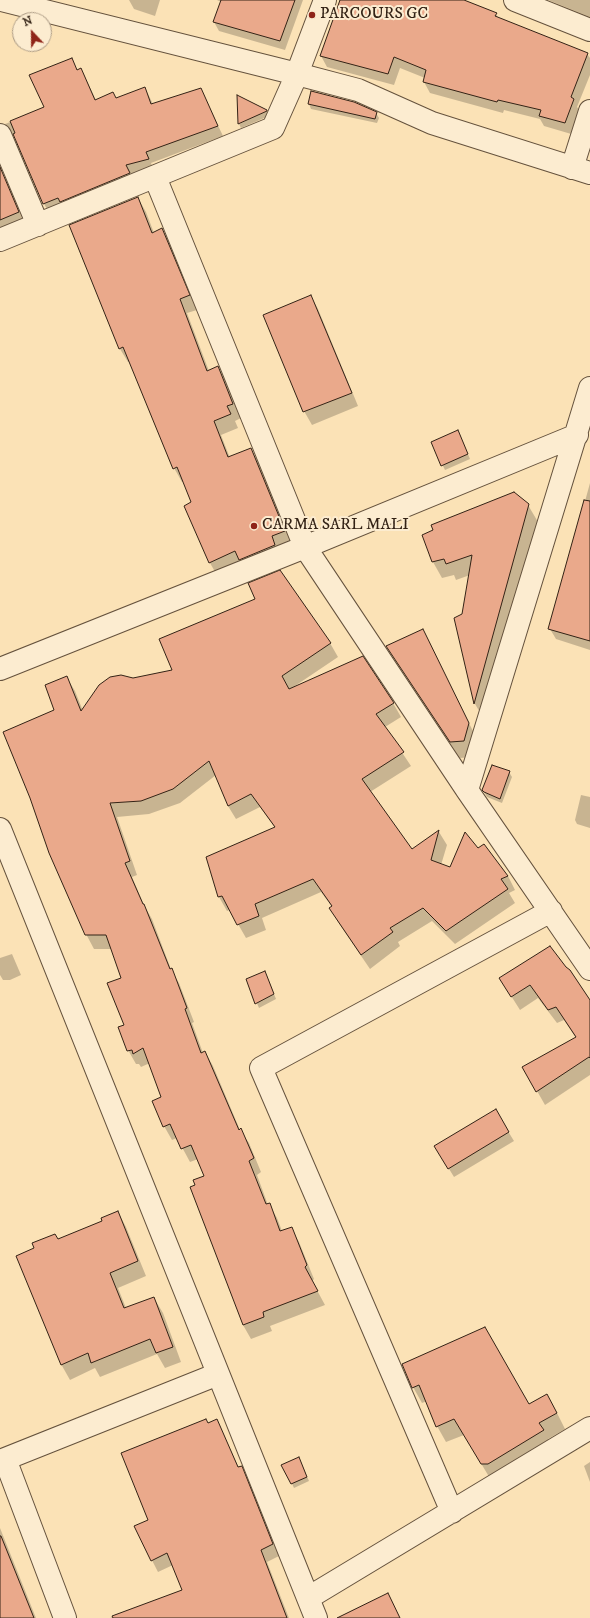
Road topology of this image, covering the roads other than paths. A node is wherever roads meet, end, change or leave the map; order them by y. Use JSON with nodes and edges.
{"nodes":[{"id":1,"x":0,"y":0,"type":"edge"},
{"id":2,"x":325,"y":0,"type":"edge"},
{"id":3,"x":516,"y":0,"type":"edge"},
{"id":4,"x":590,"y":30,"type":"edge"},
{"id":5,"x":297,"y":74,"type":"junction"},
{"id":6,"x":590,"y":111,"type":"edge"},
{"id":7,"x":0,"y":135,"type":"edge"},
{"id":8,"x":5,"y":159,"type":"edge"},
{"id":9,"x":581,"y":171,"type":"edge"},
{"id":10,"x":155,"y":177,"type":"junction"},
{"id":11,"x":38,"y":225,"type":"junction"},
{"id":12,"x":0,"y":240,"type":"edge"},
{"id":13,"x":590,"y":388,"type":"edge"},
{"id":14,"x":576,"y":435,"type":"junction"},
{"id":15,"x":305,"y":547,"type":"junction"},
{"id":16,"x":0,"y":669,"type":"edge"},
{"id":17,"x":467,"y":790,"type":"junction"},
{"id":18,"x":0,"y":829,"type":"edge"},
{"id":19,"x":551,"y":911,"type":"junction"},
{"id":20,"x":590,"y":969,"type":"edge"},
{"id":21,"x":218,"y":1374,"type":"junction"},
{"id":22,"x":590,"y":1428,"type":"edge"},
{"id":23,"x":2,"y":1460,"type":"edge"},
{"id":24,"x":452,"y":1512,"type":"junction"},
{"id":25,"x":312,"y":1608,"type":"edge"},
{"id":26,"x":64,"y":1618,"type":"edge"}],
"edges":[{"from":1,"to":5,"type":"street"},
{"from":2,"to":5,"type":"street"},
{"from":3,"to":4,"type":"street"},
{"from":5,"to":9,"type":"street"},
{"from":5,"to":10,"type":"street"},
{"from":6,"to":9,"type":"street"},
{"from":7,"to":8,"type":"street"},
{"from":8,"to":11,"type":"street"},
{"from":10,"to":11,"type":"street"},
{"from":10,"to":15,"type":"street"},
{"from":11,"to":12,"type":"street"},
{"from":13,"to":14,"type":"street"},
{"from":14,"to":15,"type":"street"},
{"from":14,"to":17,"type":"street"},
{"from":15,"to":16,"type":"street"},
{"from":15,"to":17,"type":"street"},
{"from":17,"to":19,"type":"street"},
{"from":18,"to":21,"type":"street"},
{"from":19,"to":20,"type":"street"},
{"from":19,"to":24,"type":"street"},
{"from":21,"to":23,"type":"street"},
{"from":21,"to":25,"type":"street"},
{"from":22,"to":24,"type":"street"},
{"from":23,"to":26,"type":"street"},
{"from":24,"to":25,"type":"street"}]}
